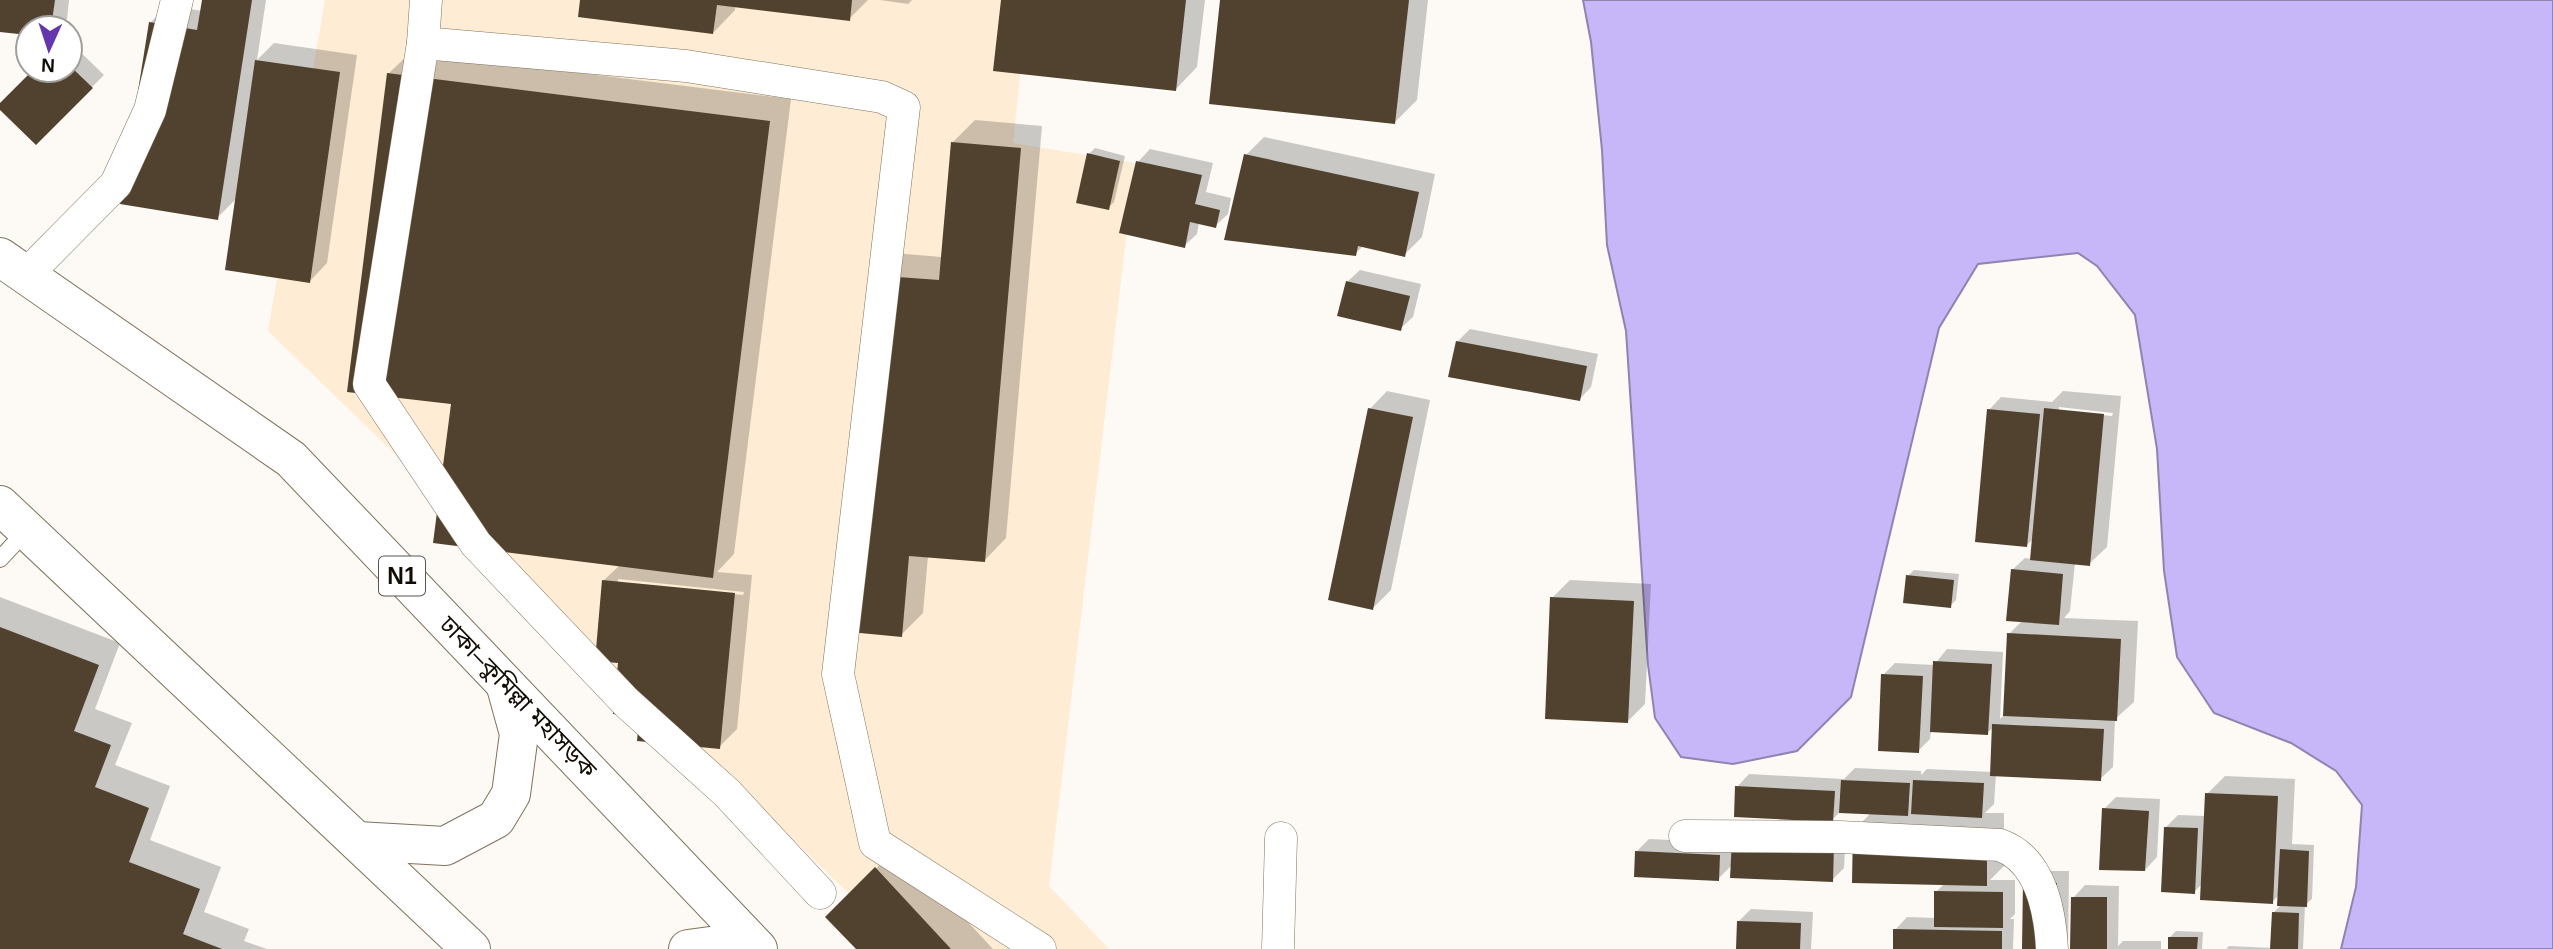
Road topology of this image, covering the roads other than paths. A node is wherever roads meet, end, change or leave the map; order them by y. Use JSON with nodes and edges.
{"nodes":[{"id":1,"x":177,"y":0,"type":"edge"},
{"id":2,"x":426,"y":0,"type":"edge"},
{"id":3,"x":424,"y":43,"type":"junction"},
{"id":4,"x":12,"y":267,"type":"edge"},
{"id":5,"x":13,"y":518,"type":"edge"},
{"id":6,"x":0,"y":559,"type":"edge"},
{"id":7,"x":506,"y":685,"type":"junction"},
{"id":8,"x":1685,"y":836,"type":"dead end"},
{"id":9,"x":1281,"y":838,"type":"dead end"},
{"id":10,"x":357,"y":841,"type":"junction"},
{"id":11,"x":820,"y":892,"type":"dead end"},
{"id":12,"x":757,"y":948,"type":"edge"},
{"id":13,"x":471,"y":949,"type":"edge"},
{"id":14,"x":688,"y":949,"type":"edge"},
{"id":15,"x":1040,"y":949,"type":"edge"},
{"id":16,"x":1278,"y":949,"type":"edge"},
{"id":17,"x":2053,"y":949,"type":"edge"}],
"edges":[{"from":1,"to":4,"type":"street"},
{"from":2,"to":3,"type":"street"},
{"from":3,"to":11,"type":"street"},
{"from":3,"to":15,"type":"street"},
{"from":4,"to":7,"type":"highway","name":"ঢাকা–কুমিল্লা মহাসড়ক","number":"N1"},
{"from":5,"to":6,"type":"lane"},
{"from":5,"to":10,"type":"highway"},
{"from":7,"to":10,"type":"highway"},
{"from":7,"to":12,"type":"highway","name":"ঢাকা–কুমিল্লা মহাসড়ক","number":"N1"},
{"from":8,"to":17,"type":"street"},
{"from":9,"to":16,"type":"street"},
{"from":10,"to":13,"type":"highway"},
{"from":12,"to":14,"type":"highway"}]}
